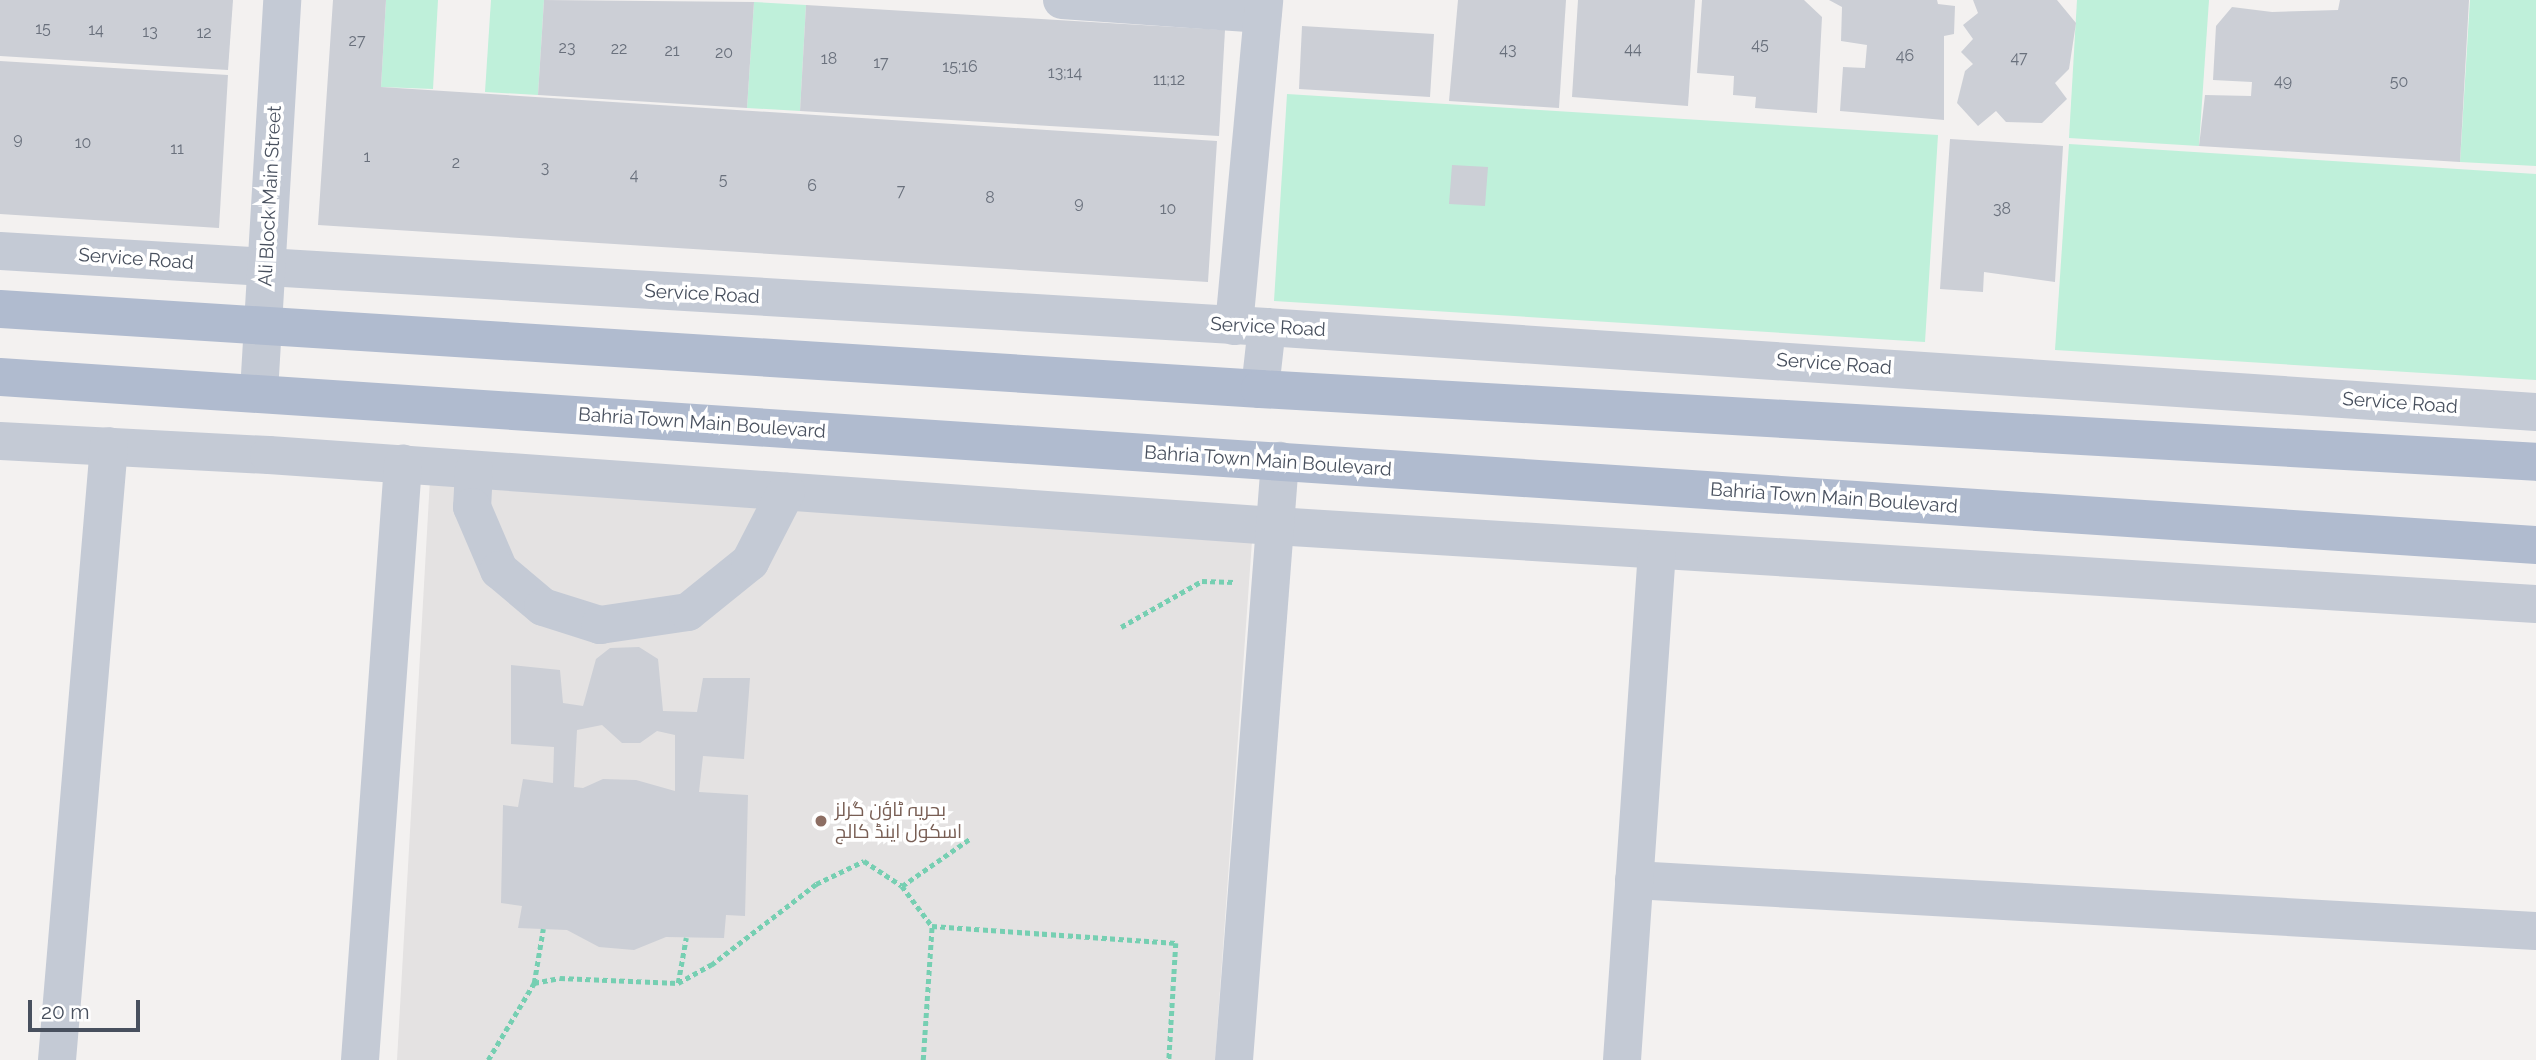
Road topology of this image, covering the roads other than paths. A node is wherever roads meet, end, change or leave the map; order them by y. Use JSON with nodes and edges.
{"nodes":[{"id":1,"x":282,"y":0,"type":"edge"},
{"id":2,"x":1062,"y":0,"type":"edge"},
{"id":3,"x":1263,"y":7,"type":"edge"},
{"id":4,"x":0,"y":251,"type":"edge"},
{"id":5,"x":266,"y":268,"type":"junction"},
{"id":6,"x":0,"y":309,"type":"edge"},
{"id":7,"x":1250,"y":326,"type":"junction"},
{"id":8,"x":262,"y":327,"type":"junction"},
{"id":9,"x":0,"y":377,"type":"edge"},
{"id":10,"x":1260,"y":389,"type":"junction"},
{"id":11,"x":259,"y":392,"type":"junction"},
{"id":12,"x":2536,"y":412,"type":"edge"},
{"id":13,"x":0,"y":441,"type":"edge"},
{"id":14,"x":109,"y":446,"type":"junction"},
{"id":15,"x":1280,"y":461,"type":"junction"},
{"id":16,"x":2536,"y":462,"type":"edge"},
{"id":17,"x":404,"y":464,"type":"junction"},
{"id":18,"x":474,"y":470,"type":"junction"},
{"id":19,"x":786,"y":492,"type":"junction"},
{"id":20,"x":1275,"y":526,"type":"junction"},
{"id":21,"x":2536,"y":545,"type":"edge"},
{"id":22,"x":1657,"y":550,"type":"junction"},
{"id":23,"x":2536,"y":604,"type":"edge"},
{"id":24,"x":1634,"y":880,"type":"junction"},
{"id":25,"x":2536,"y":932,"type":"edge"},
{"id":26,"x":57,"y":1060,"type":"edge"},
{"id":27,"x":360,"y":1060,"type":"edge"},
{"id":28,"x":1234,"y":1060,"type":"edge"},
{"id":29,"x":1622,"y":1060,"type":"edge"}],
"edges":[{"from":1,"to":5,"type":"street","name":"Ali Block Main Street"},
{"from":2,"to":3,"type":"street"},
{"from":3,"to":7,"type":"street"},
{"from":4,"to":5,"type":"street","name":"Service Road"},
{"from":5,"to":7,"type":"street","name":"Service Road"},
{"from":5,"to":8,"type":"street","name":"Ali Block Main Street"},
{"from":6,"to":8,"type":"main road"},
{"from":7,"to":10,"type":"street"},
{"from":7,"to":12,"type":"street","name":"Service Road"},
{"from":8,"to":10,"type":"main road"},
{"from":8,"to":11,"type":"street","name":"Ali Block Main Street"},
{"from":9,"to":11,"type":"main road","name":"Bahria Town Main Boulevard"},
{"from":10,"to":16,"type":"main road"},
{"from":11,"to":15,"type":"main road","name":"Bahria Town Main Boulevard"},
{"from":13,"to":14,"type":"street"},
{"from":14,"to":17,"type":"street"},
{"from":14,"to":26,"type":"street"},
{"from":15,"to":20,"type":"street"},
{"from":15,"to":21,"type":"main road","name":"Bahria Town Main Boulevard"},
{"from":17,"to":18,"type":"street"},
{"from":17,"to":27,"type":"street"},
{"from":18,"to":19,"type":"street"},
{"from":18,"to":19,"type":"street"},
{"from":19,"to":20,"type":"street"},
{"from":20,"to":22,"type":"street"},
{"from":20,"to":28,"type":"street"},
{"from":22,"to":23,"type":"street"},
{"from":22,"to":24,"type":"street"},
{"from":24,"to":25,"type":"street"},
{"from":24,"to":29,"type":"street"}]}
